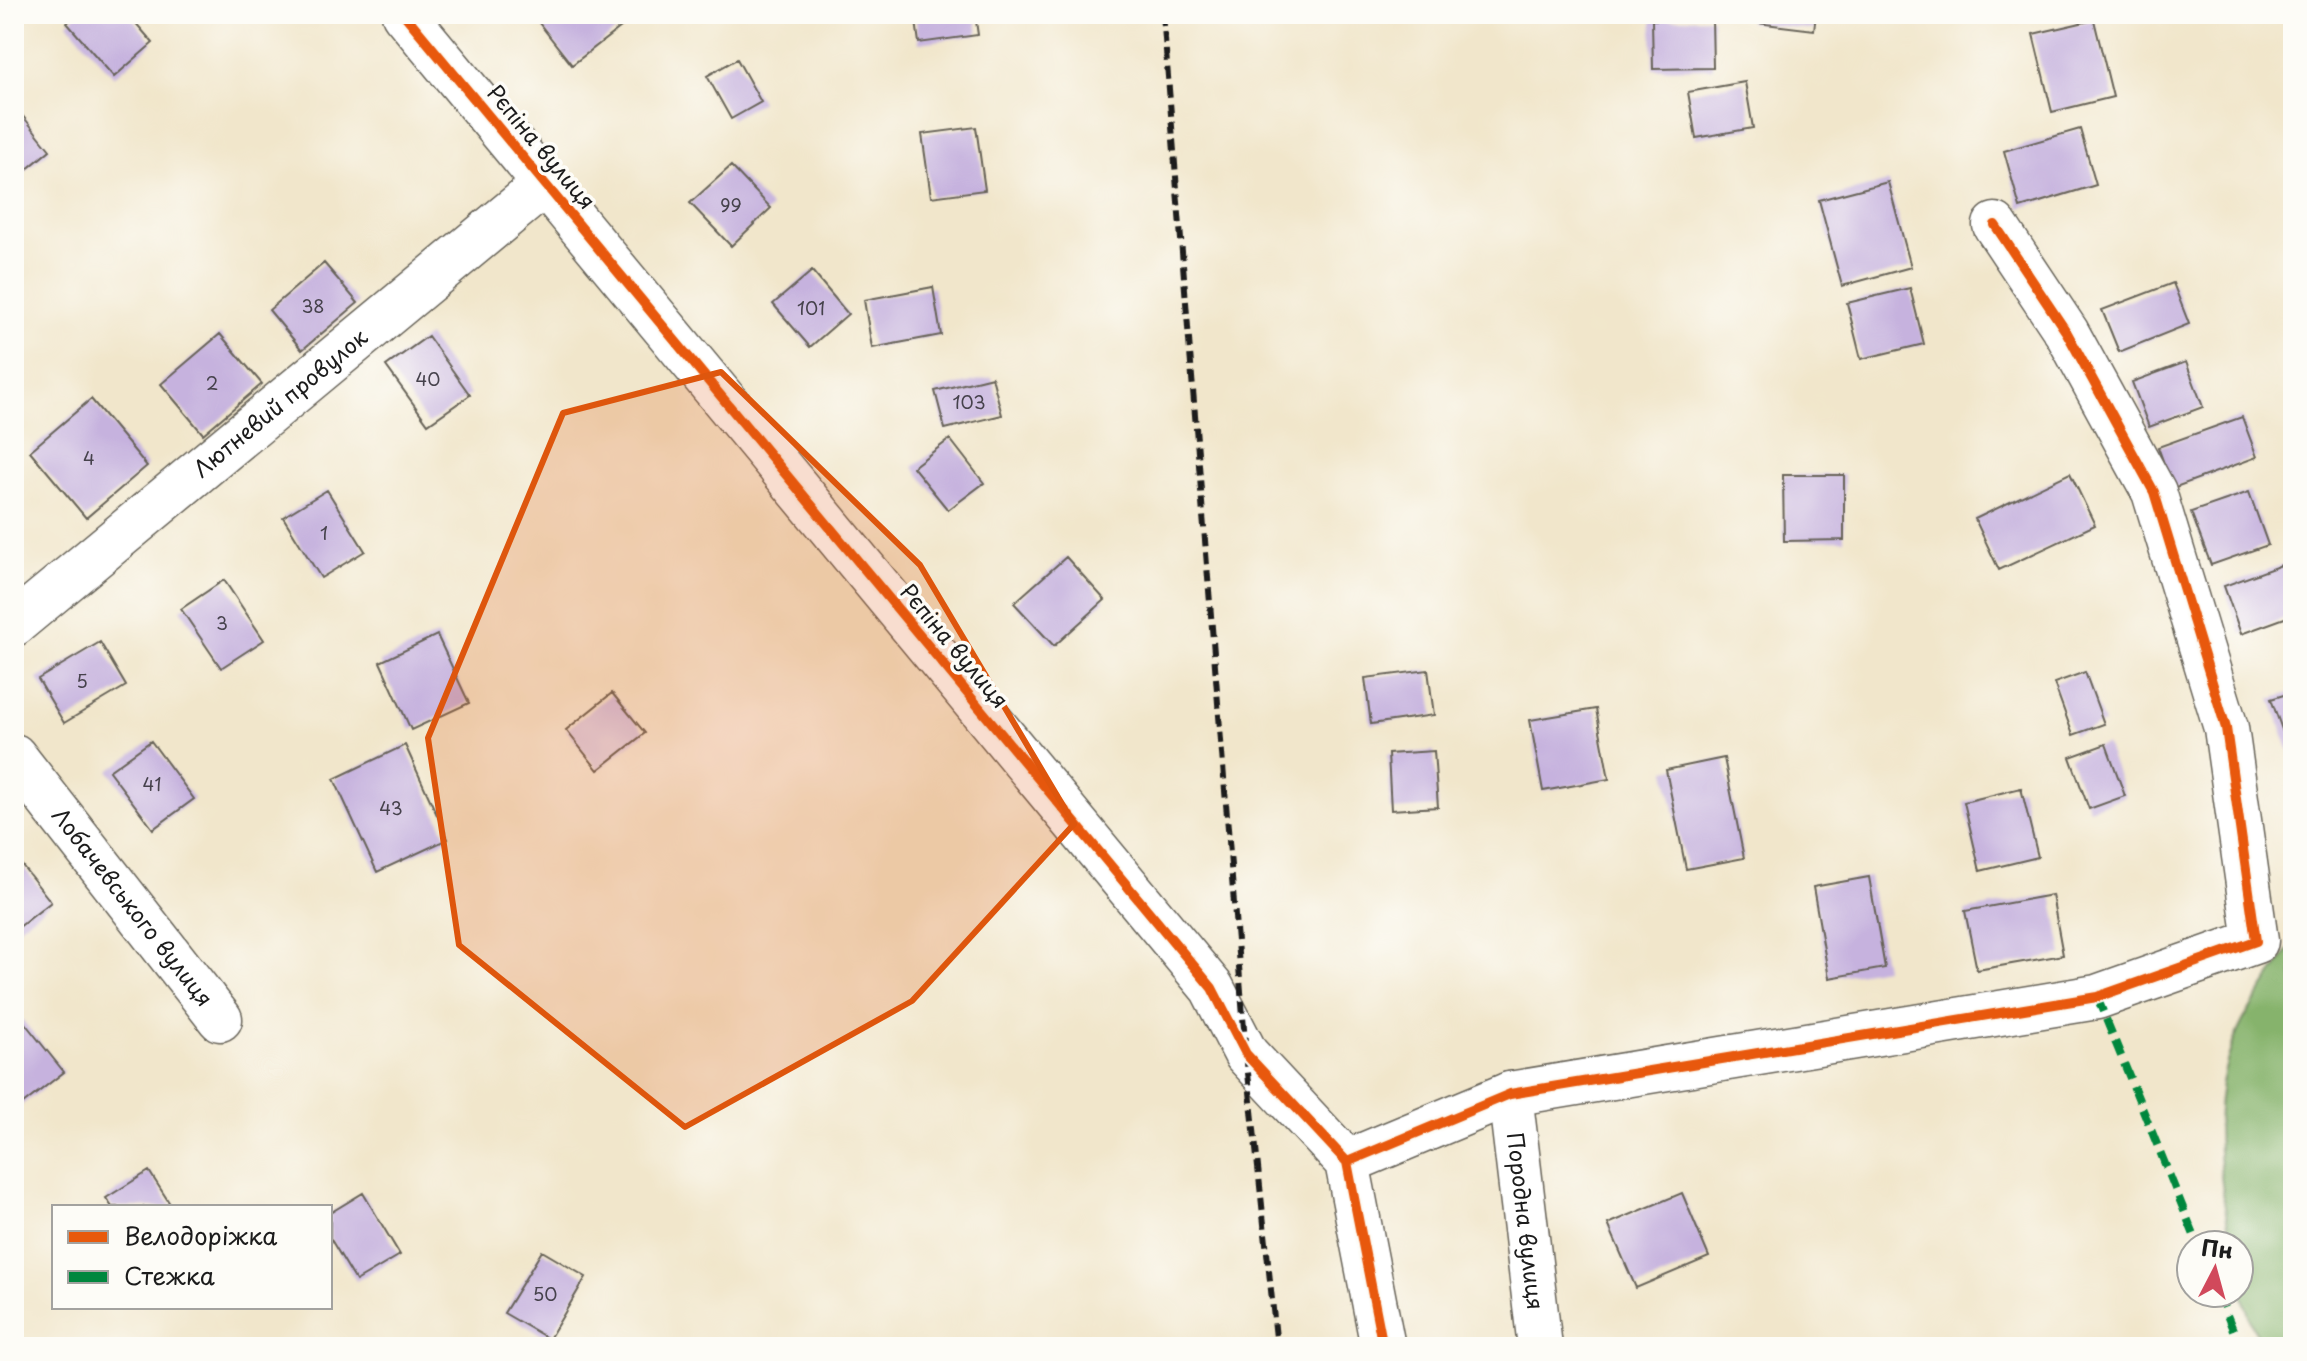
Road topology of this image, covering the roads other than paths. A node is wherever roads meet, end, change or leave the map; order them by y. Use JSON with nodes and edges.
{"nodes":[{"id":1,"x":404,"y":14,"type":"edge"},
{"id":2,"x":545,"y":184,"type":"junction"},
{"id":3,"x":1995,"y":225,"type":"dead end"},
{"id":4,"x":14,"y":624,"type":"edge"},
{"id":5,"x":14,"y":756,"type":"edge"},
{"id":6,"x":220,"y":1019,"type":"dead end"},
{"id":7,"x":1510,"y":1094,"type":"junction"},
{"id":8,"x":1347,"y":1162,"type":"junction"},
{"id":9,"x":1383,"y":1347,"type":"edge"},
{"id":10,"x":1540,"y":1347,"type":"edge"}],
"edges":[{"from":1,"to":2,"type":"street","name":"Рєпіна вулиця"},
{"from":2,"to":4,"type":"street","name":"Лютневий провулок"},
{"from":2,"to":8,"type":"street","name":"Рєпіна вулиця"},
{"from":3,"to":7,"type":"street"},
{"from":5,"to":6,"type":"street","name":"Лобачевського вулиця"},
{"from":7,"to":8,"type":"street"},
{"from":7,"to":10,"type":"street","name":"Породна вулиця"},
{"from":8,"to":9,"type":"street"}]}
